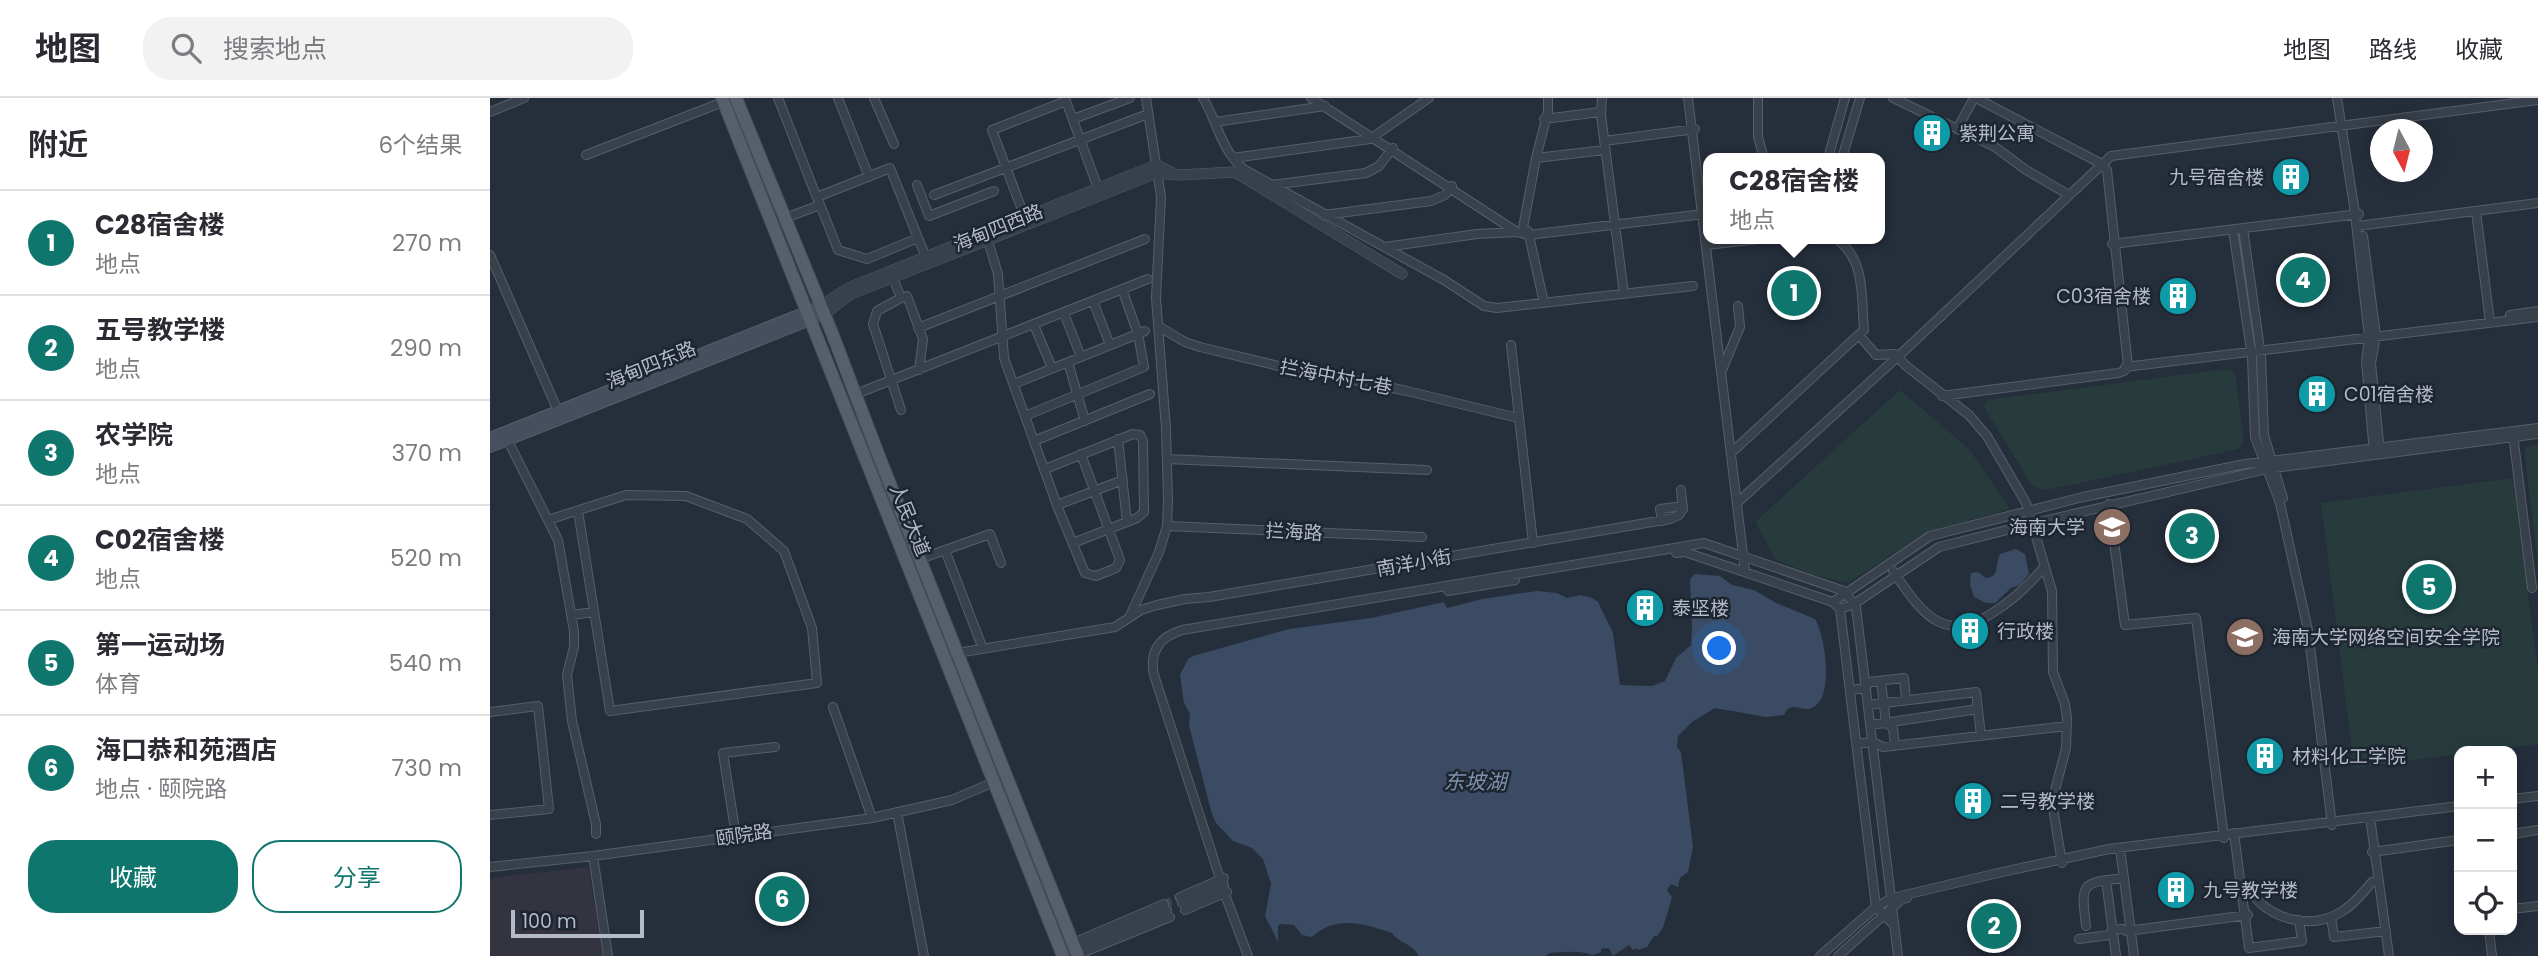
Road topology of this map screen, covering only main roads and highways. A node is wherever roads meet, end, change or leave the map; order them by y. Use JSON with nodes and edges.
{"nodes":[{"id":1,"x":737,"y":98,"type":"edge"},
{"id":2,"x":723,"y":100,"type":"edge"},
{"id":3,"x":823,"y":310,"type":"junction"},
{"id":4,"x":808,"y":316,"type":"junction"},
{"id":5,"x":506,"y":436,"type":"junction"},
{"id":6,"x":490,"y":438,"type":"edge"},
{"id":7,"x":490,"y":447,"type":"edge"},
{"id":8,"x":1076,"y":951,"type":"edge"},
{"id":9,"x":1063,"y":956,"type":"edge"}],
"edges":[{"from":1,"to":3,"type":"main road","name":"人民大道"},
{"from":2,"to":4,"type":"main road","name":"人民大道"},
{"from":3,"to":4,"type":"main road","name":"海甸四东路"},
{"from":3,"to":8,"type":"main road","name":"人民大道"},
{"from":4,"to":5,"type":"main road","name":"海甸四东路"},
{"from":4,"to":5,"type":"main road","name":"海甸四东路"},
{"from":4,"to":9,"type":"main road","name":"人民大道"},
{"from":5,"to":6,"type":"main road","name":"海甸四东路"},
{"from":5,"to":7,"type":"main road","name":"海甸四东路"}]}
